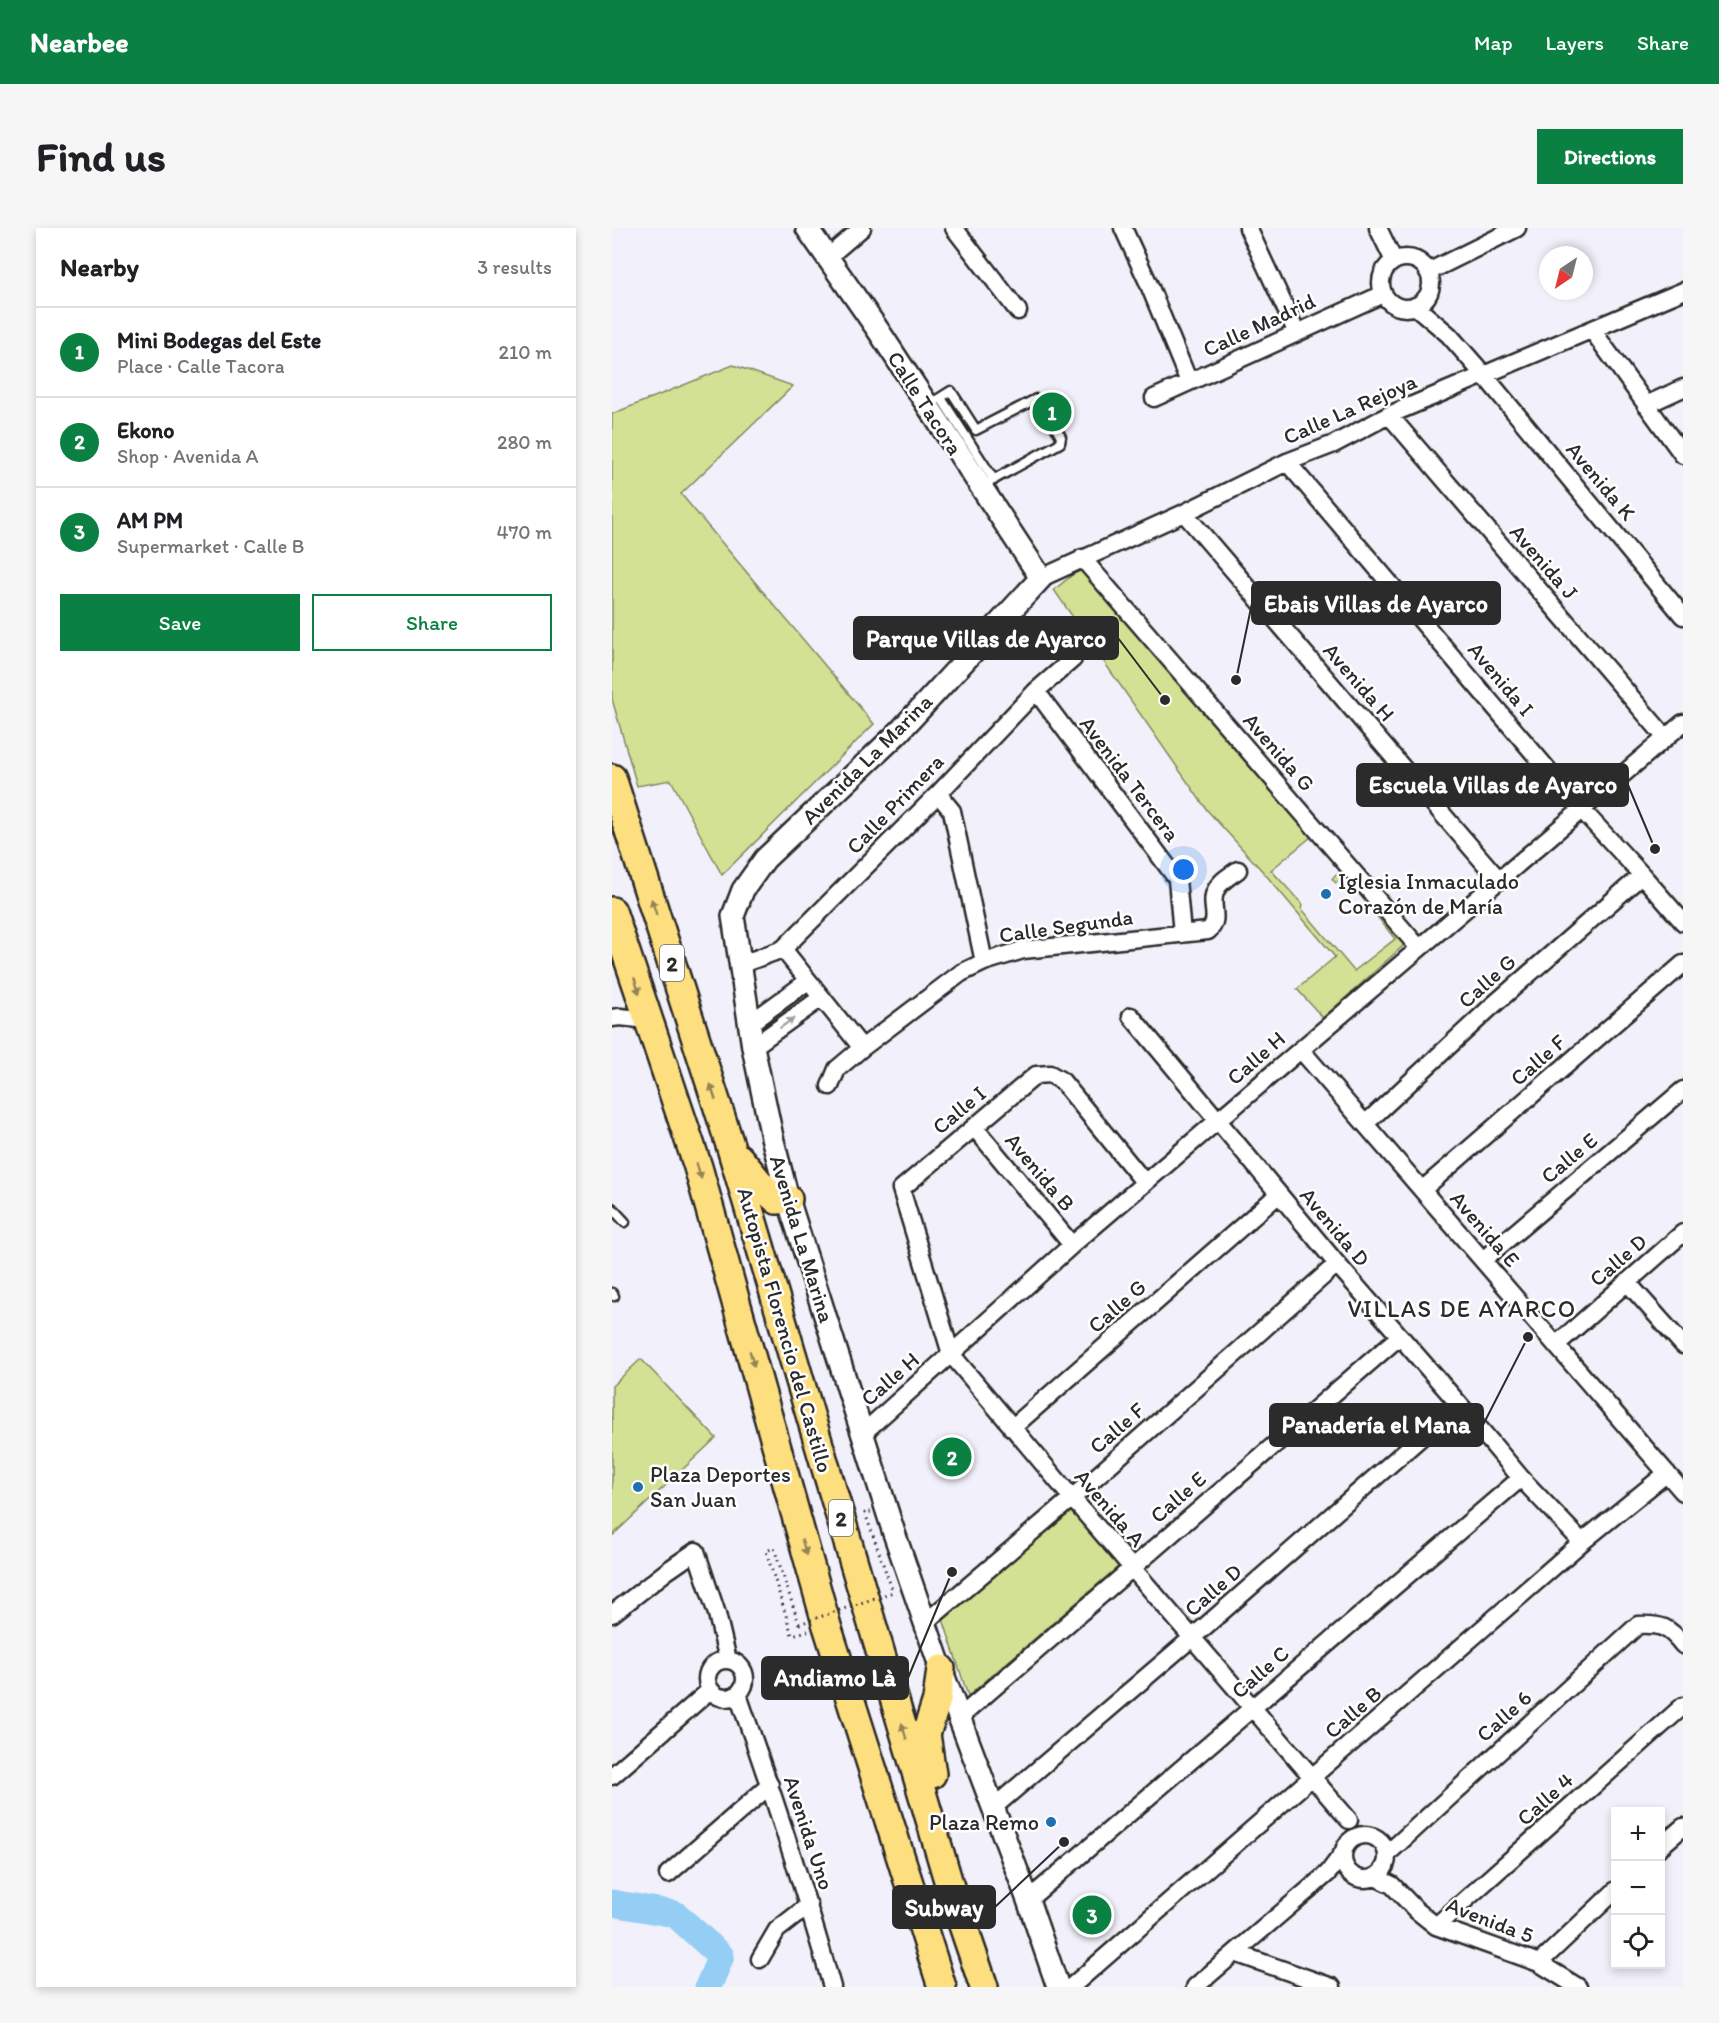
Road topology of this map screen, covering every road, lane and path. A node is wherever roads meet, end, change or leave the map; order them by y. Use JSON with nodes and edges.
{"nodes":[{"id":1,"x":807,"y":228,"type":"edge"},
{"id":2,"x":862,"y":228,"type":"edge"},
{"id":3,"x":954,"y":228,"type":"edge"},
{"id":4,"x":1123,"y":228,"type":"edge"},
{"id":5,"x":1248,"y":228,"type":"edge"},
{"id":6,"x":1378,"y":228,"type":"edge"},
{"id":7,"x":1510,"y":230,"type":"edge"},
{"id":8,"x":828,"y":257,"type":"junction"},
{"id":9,"x":1394,"y":261,"type":"junction"},
{"id":10,"x":1428,"y":272,"type":"junction"},
{"id":11,"x":1683,"y":291,"type":"edge"},
{"id":12,"x":1383,"y":294,"type":"junction"},
{"id":13,"x":1421,"y":302,"type":"junction"},
{"id":14,"x":1018,"y":311,"type":"dead end"},
{"id":15,"x":1592,"y":330,"type":"junction"},
{"id":16,"x":1297,"y":333,"type":"junction"},
{"id":17,"x":1484,"y":375,"type":"junction"},
{"id":18,"x":1189,"y":382,"type":"junction"},
{"id":19,"x":1683,"y":388,"type":"edge"},
{"id":20,"x":1154,"y":398,"type":"dead end"},
{"id":21,"x":934,"y":402,"type":"junction"},
{"id":22,"x":1646,"y":405,"type":"junction"},
{"id":23,"x":1389,"y":415,"type":"junction"},
{"id":24,"x":1683,"y":455,"type":"edge"},
{"id":25,"x":1287,"y":462,"type":"junction"},
{"id":26,"x":986,"y":483,"type":"junction"},
{"id":27,"x":1184,"y":513,"type":"junction"},
{"id":28,"x":1082,"y":558,"type":"junction"},
{"id":29,"x":1041,"y":578,"type":"junction"},
{"id":30,"x":1683,"y":616,"type":"edge"},
{"id":31,"x":1073,"y":659,"type":"dead end"},
{"id":32,"x":1036,"y":691,"type":"junction"},
{"id":33,"x":1683,"y":723,"type":"edge"},
{"id":34,"x":1665,"y":738,"type":"junction"},
{"id":35,"x":612,"y":778,"type":"edge"},
{"id":36,"x":938,"y":794,"type":"junction"},
{"id":37,"x":1582,"y":810,"type":"junction"},
{"id":38,"x":1238,"y":870,"type":"dead end"},
{"id":39,"x":1642,"y":875,"type":"junction"},
{"id":40,"x":1499,"y":880,"type":"junction"},
{"id":41,"x":612,"y":911,"type":"edge"},
{"id":42,"x":1683,"y":922,"type":"edge"},
{"id":43,"x":1182,"y":934,"type":"junction"},
{"id":44,"x":1419,"y":948,"type":"junction"},
{"id":45,"x":783,"y":949,"type":"junction"},
{"id":46,"x":984,"y":962,"type":"junction"},
{"id":47,"x":1683,"y":964,"type":"edge"},
{"id":48,"x":739,"y":965,"type":"junction"},
{"id":49,"x":808,"y":981,"type":"junction"},
{"id":50,"x":821,"y":998,"type":"junction"},
{"id":51,"x":1131,"y":1016,"type":"dead end"},
{"id":52,"x":612,"y":1018,"type":"edge"},
{"id":53,"x":648,"y":1020,"type":"junction"},
{"id":54,"x":749,"y":1024,"type":"junction"},
{"id":55,"x":753,"y":1047,"type":"junction"},
{"id":56,"x":862,"y":1048,"type":"junction"},
{"id":57,"x":1301,"y":1050,"type":"junction"},
{"id":58,"x":830,"y":1086,"type":"dead end"},
{"id":59,"x":1683,"y":1090,"type":"edge"},
{"id":60,"x":1218,"y":1121,"type":"junction"},
{"id":61,"x":1365,"y":1124,"type":"junction"},
{"id":62,"x":974,"y":1127,"type":"junction"},
{"id":63,"x":731,"y":1148,"type":"junction"},
{"id":64,"x":1145,"y":1183,"type":"junction"},
{"id":65,"x":901,"y":1189,"type":"joint"},
{"id":66,"x":1422,"y":1190,"type":"junction"},
{"id":67,"x":1279,"y":1194,"type":"junction"},
{"id":68,"x":788,"y":1199,"type":"junction"},
{"id":69,"x":612,"y":1208,"type":"edge"},
{"id":70,"x":625,"y":1222,"type":"dead end"},
{"id":71,"x":1683,"y":1233,"type":"edge"},
{"id":72,"x":1072,"y":1245,"type":"junction"},
{"id":73,"x":1483,"y":1260,"type":"junction"},
{"id":74,"x":1337,"y":1264,"type":"junction"},
{"id":75,"x":1627,"y":1282,"type":"junction"},
{"id":76,"x":1400,"y":1336,"type":"junction"},
{"id":77,"x":1556,"y":1345,"type":"junction"},
{"id":78,"x":1683,"y":1345,"type":"edge"},
{"id":79,"x":951,"y":1354,"type":"junction"},
{"id":80,"x":1459,"y":1404,"type":"junction"},
{"id":81,"x":1012,"y":1428,"type":"junction"},
{"id":82,"x":863,"y":1432,"type":"junction"},
{"id":83,"x":1667,"y":1473,"type":"junction"},
{"id":84,"x":1521,"y":1478,"type":"junction"},
{"id":85,"x":1683,"y":1492,"type":"edge"},
{"id":86,"x":1072,"y":1498,"type":"junction"},
{"id":87,"x":1582,"y":1542,"type":"junction"},
{"id":88,"x":1132,"y":1568,"type":"junction"},
{"id":89,"x":892,"y":1590,"type":"dead end"},
{"id":90,"x":612,"y":1614,"type":"edge"},
{"id":91,"x":925,"y":1623,"type":"junction"},
{"id":92,"x":827,"y":1626,"type":"junction"},
{"id":93,"x":1193,"y":1637,"type":"junction"},
{"id":94,"x":1683,"y":1646,"type":"edge"},
{"id":95,"x":728,"y":1660,"type":"junction"},
{"id":96,"x":941,"y":1669,"type":"junction"},
{"id":97,"x":709,"y":1691,"type":"junction"},
{"id":98,"x":738,"y":1695,"type":"junction"},
{"id":99,"x":1683,"y":1706,"type":"edge"},
{"id":100,"x":1252,"y":1708,"type":"junction"},
{"id":101,"x":960,"y":1717,"type":"junction"},
{"id":102,"x":612,"y":1776,"type":"edge"},
{"id":103,"x":1312,"y":1777,"type":"junction"},
{"id":104,"x":770,"y":1785,"type":"junction"},
{"id":105,"x":994,"y":1807,"type":"junction"},
{"id":106,"x":1348,"y":1820,"type":"dead end"},
{"id":107,"x":1343,"y":1853,"type":"junction"},
{"id":108,"x":1385,"y":1853,"type":"junction"},
{"id":109,"x":1349,"y":1872,"type":"junction"},
{"id":110,"x":1328,"y":1873,"type":"junction"},
{"id":111,"x":668,"y":1874,"type":"dead end"},
{"id":112,"x":1375,"y":1877,"type":"junction"},
{"id":113,"x":1392,"y":1885,"type":"junction"},
{"id":114,"x":950,"y":1887,"type":"junction"},
{"id":115,"x":1611,"y":1895,"type":"edge"},
{"id":116,"x":1028,"y":1900,"type":"junction"},
{"id":117,"x":809,"y":1905,"type":"junction"},
{"id":118,"x":1436,"y":1926,"type":"junction"},
{"id":119,"x":1235,"y":1953,"type":"junction"},
{"id":120,"x":760,"y":1959,"type":"dead end"},
{"id":121,"x":1539,"y":1963,"type":"junction"},
{"id":122,"x":831,"y":1987,"type":"edge"},
{"id":123,"x":942,"y":1987,"type":"edge"},
{"id":124,"x":984,"y":1987,"type":"edge"},
{"id":125,"x":1058,"y":1987,"type":"edge"},
{"id":126,"x":1071,"y":1987,"type":"edge"},
{"id":127,"x":1195,"y":1987,"type":"edge"},
{"id":128,"x":1332,"y":1987,"type":"edge"},
{"id":129,"x":1578,"y":1987,"type":"edge"}],
"edges":[{"from":1,"to":8,"type":"street","name":"Calle Tacora"},
{"from":2,"to":8,"type":"street"},
{"from":3,"to":14,"type":"street"},
{"from":4,"to":18,"type":"street"},
{"from":5,"to":16,"type":"street"},
{"from":6,"to":9,"type":"street"},
{"from":7,"to":10,"type":"street"},
{"from":8,"to":21,"type":"street","name":"Calle Tacora"},
{"from":9,"to":10,"type":"street"},
{"from":9,"to":12,"type":"street"},
{"from":10,"to":13,"type":"street"},
{"from":11,"to":15,"type":"street","name":"Calle La Rejoya"},
{"from":12,"to":13,"type":"street"},
{"from":12,"to":16,"type":"street","name":"Calle Madrid"},
{"from":13,"to":17,"type":"street","name":"Avenida K"},
{"from":15,"to":17,"type":"street","name":"Calle La Rejoya"},
{"from":15,"to":22,"type":"street"},
{"from":16,"to":18,"type":"street","name":"Calle Madrid"},
{"from":17,"to":23,"type":"street","name":"Calle La Rejoya"},
{"from":17,"to":30,"type":"street","name":"Avenida K"},
{"from":18,"to":20,"type":"street","name":"Calle Madrid"},
{"from":19,"to":22,"type":"street"},
{"from":21,"to":26,"type":"street","name":"Calle Tacora"},
{"from":21,"to":26,"type":"lane"},
{"from":22,"to":24,"type":"street"},
{"from":23,"to":25,"type":"street","name":"Calle La Rejoya"},
{"from":23,"to":34,"type":"street","name":"Avenida J"},
{"from":25,"to":27,"type":"street","name":"Calle La Rejoya"},
{"from":25,"to":37,"type":"street","name":"Avenida I"},
{"from":26,"to":29,"type":"street","name":"Calle Tacora"},
{"from":27,"to":28,"type":"street","name":"Calle La Rejoya"},
{"from":27,"to":40,"type":"street","name":"Avenida H"},
{"from":28,"to":29,"type":"street","name":"Calle La Rejoya"},
{"from":28,"to":44,"type":"street","name":"Avenida G"},
{"from":29,"to":48,"type":"street","name":"Avenida La Marina"},
{"from":31,"to":32,"type":"street","name":"Calle Primera"},
{"from":32,"to":36,"type":"street","name":"Calle Primera"},
{"from":32,"to":43,"type":"street","name":"Avenida Tercera"},
{"from":33,"to":34,"type":"street","name":"Calle H"},
{"from":34,"to":37,"type":"street","name":"Calle H"},
{"from":63,"to":35,"type":"highway","name":"Autopista Florencio del Castillo","number":"2","one_way":true},
{"from":36,"to":45,"type":"street","name":"Calle Primera"},
{"from":36,"to":46,"type":"street"},
{"from":37,"to":39,"type":"street","name":"Avenida I"},
{"from":37,"to":40,"type":"street","name":"Calle H"},
{"from":38,"to":43,"type":"street","name":"Calle Segunda"},
{"from":39,"to":42,"type":"street","name":"Avenida I"},
{"from":39,"to":61,"type":"street","name":"Calle G"},
{"from":40,"to":44,"type":"street","name":"Calle H"},
{"from":41,"to":53,"type":"highway","name":"Autopista Florencio del Castillo","number":"2","one_way":true},
{"from":43,"to":46,"type":"street","name":"Calle Segunda"},
{"from":44,"to":57,"type":"street","name":"Calle H"},
{"from":45,"to":48,"type":"street","name":"Calle Primera"},
{"from":45,"to":49,"type":"street"},
{"from":46,"to":56,"type":"street","name":"Calle Segunda"},
{"from":47,"to":66,"type":"street","name":"Calle F"},
{"from":48,"to":54,"type":"street","name":"Avenida La Marina"},
{"from":49,"to":50,"type":"street"},
{"from":49,"to":54,"type":"street"},
{"from":55,"to":50,"type":"street","one_way":true},
{"from":50,"to":56,"type":"street"},
{"from":51,"to":60,"type":"street","name":"Avenida D"},
{"from":52,"to":53,"type":"street"},
{"from":53,"to":92,"type":"highway","name":"Autopista Florencio del Castillo","number":"2","one_way":true},
{"from":54,"to":55,"type":"street","name":"Avenida La Marina"},
{"from":55,"to":68,"type":"street","name":"Avenida La Marina"},
{"from":56,"to":58,"type":"street","name":"Calle Segunda"},
{"from":57,"to":60,"type":"street","name":"Calle H"},
{"from":57,"to":61,"type":"street","name":"Avenida E"},
{"from":59,"to":73,"type":"street","name":"Calle E"},
{"from":60,"to":64,"type":"street","name":"Calle H"},
{"from":60,"to":67,"type":"street","name":"Avenida D"},
{"from":61,"to":66,"type":"street","name":"Avenida E"},
{"from":62,"to":64,"type":"street","name":"Calle I"},
{"from":62,"to":65,"type":"street","name":"Calle I"},
{"from":62,"to":72,"type":"street","name":"Avenida B"},
{"from":63,"to":68,"type":"highway"},
{"from":114,"to":63,"type":"highway","name":"Autopista Florencio del Castillo","number":"2","one_way":true},
{"from":64,"to":72,"type":"street","name":"Calle H"},
{"from":65,"to":79,"type":"street","name":"Avenida A"},
{"from":66,"to":73,"type":"street","name":"Avenida E"},
{"from":67,"to":74,"type":"street","name":"Avenida D"},
{"from":67,"to":81,"type":"street","name":"Calle G"},
{"from":68,"to":82,"type":"street","name":"Avenida La Marina"},
{"from":69,"to":70,"type":"lane"},
{"from":71,"to":75,"type":"street","name":"Calle D"},
{"from":72,"to":79,"type":"street","name":"Calle H"},
{"from":73,"to":77,"type":"street","name":"Avenida E"},
{"from":74,"to":76,"type":"street","name":"Avenida D"},
{"from":74,"to":86,"type":"street","name":"Calle F"},
{"from":75,"to":77,"type":"street","name":"Calle D"},
{"from":75,"to":78,"type":"street"},
{"from":76,"to":80,"type":"street","name":"Avenida D"},
{"from":76,"to":88,"type":"street","name":"Calle E"},
{"from":77,"to":83,"type":"street","name":"Avenida E"},
{"from":79,"to":81,"type":"street","name":"Avenida A"},
{"from":79,"to":82,"type":"street","name":"Calle H"},
{"from":80,"to":84,"type":"street","name":"Avenida D"},
{"from":80,"to":93,"type":"street","name":"Calle D"},
{"from":81,"to":86,"type":"street","name":"Avenida A"},
{"from":82,"to":91,"type":"street","name":"Avenida La Marina"},
{"from":83,"to":85,"type":"street","name":"Avenida E"},
{"from":83,"to":87,"type":"street","name":"Calle B"},
{"from":84,"to":87,"type":"street","name":"Avenida D"},
{"from":84,"to":100,"type":"street","name":"Calle C"},
{"from":86,"to":88,"type":"street","name":"Avenida A"},
{"from":86,"to":91,"type":"street","name":"Calle F"},
{"from":87,"to":103,"type":"street","name":"Calle B"},
{"from":88,"to":93,"type":"street","name":"Avenida A"},
{"from":88,"to":101,"type":"street","name":"Calle E"},
{"from":89,"to":92,"type":"path","bridge":true},
{"from":90,"to":95,"type":"street"},
{"from":91,"to":96,"type":"street","name":"Avenida La Marina"},
{"from":92,"to":123,"type":"highway","name":"Autopista Florencio del Castillo","number":"2"},
{"from":93,"to":100,"type":"street","name":"Avenida A"},
{"from":93,"to":105,"type":"street","name":"Calle D"},
{"from":94,"to":108,"type":"street","name":"Calle 6"},
{"from":95,"to":97,"type":"street"},
{"from":95,"to":98,"type":"street"},
{"from":96,"to":101,"type":"street","name":"Avenida La Marina"},
{"from":96,"to":114,"type":"highway"},
{"from":97,"to":98,"type":"street"},
{"from":97,"to":102,"type":"street"},
{"from":98,"to":104,"type":"street","name":"Avenida Uno"},
{"from":99,"to":118,"type":"street","name":"Calle 4"},
{"from":100,"to":103,"type":"street","name":"Avenida A"},
{"from":100,"to":116,"type":"street","name":"Calle C"},
{"from":101,"to":105,"type":"street","name":"Avenida La Marina"},
{"from":103,"to":106,"type":"street","name":"Avenida A"},
{"from":103,"to":126,"type":"street","name":"Calle B"},
{"from":104,"to":111,"type":"street"},
{"from":104,"to":117,"type":"street","name":"Avenida Uno"},
{"from":105,"to":116,"type":"street","name":"Avenida La Marina"},
{"from":107,"to":108,"type":"street"},
{"from":107,"to":109,"type":"street"},
{"from":107,"to":110,"type":"street"},
{"from":108,"to":112,"type":"street"},
{"from":108,"to":113,"type":"street","name":"Avenida 5"},
{"from":109,"to":110,"type":"street"},
{"from":109,"to":112,"type":"street"},
{"from":110,"to":119,"type":"street"},
{"from":112,"to":113,"type":"street","name":"Avenida 5"},
{"from":113,"to":118,"type":"street","name":"Avenida 5"},
{"from":114,"to":124,"type":"highway","name":"Autopista Florencio del Castillo","number":"2"},
{"from":115,"to":121,"type":"street"},
{"from":116,"to":125,"type":"street","name":"Avenida La Marina"},
{"from":117,"to":120,"type":"street"},
{"from":117,"to":122,"type":"street","name":"Avenida Uno"},
{"from":118,"to":121,"type":"street","name":"Avenida 5"},
{"from":119,"to":127,"type":"street"},
{"from":119,"to":128,"type":"street"},
{"from":121,"to":129,"type":"street","name":"Avenida 5"}]}
